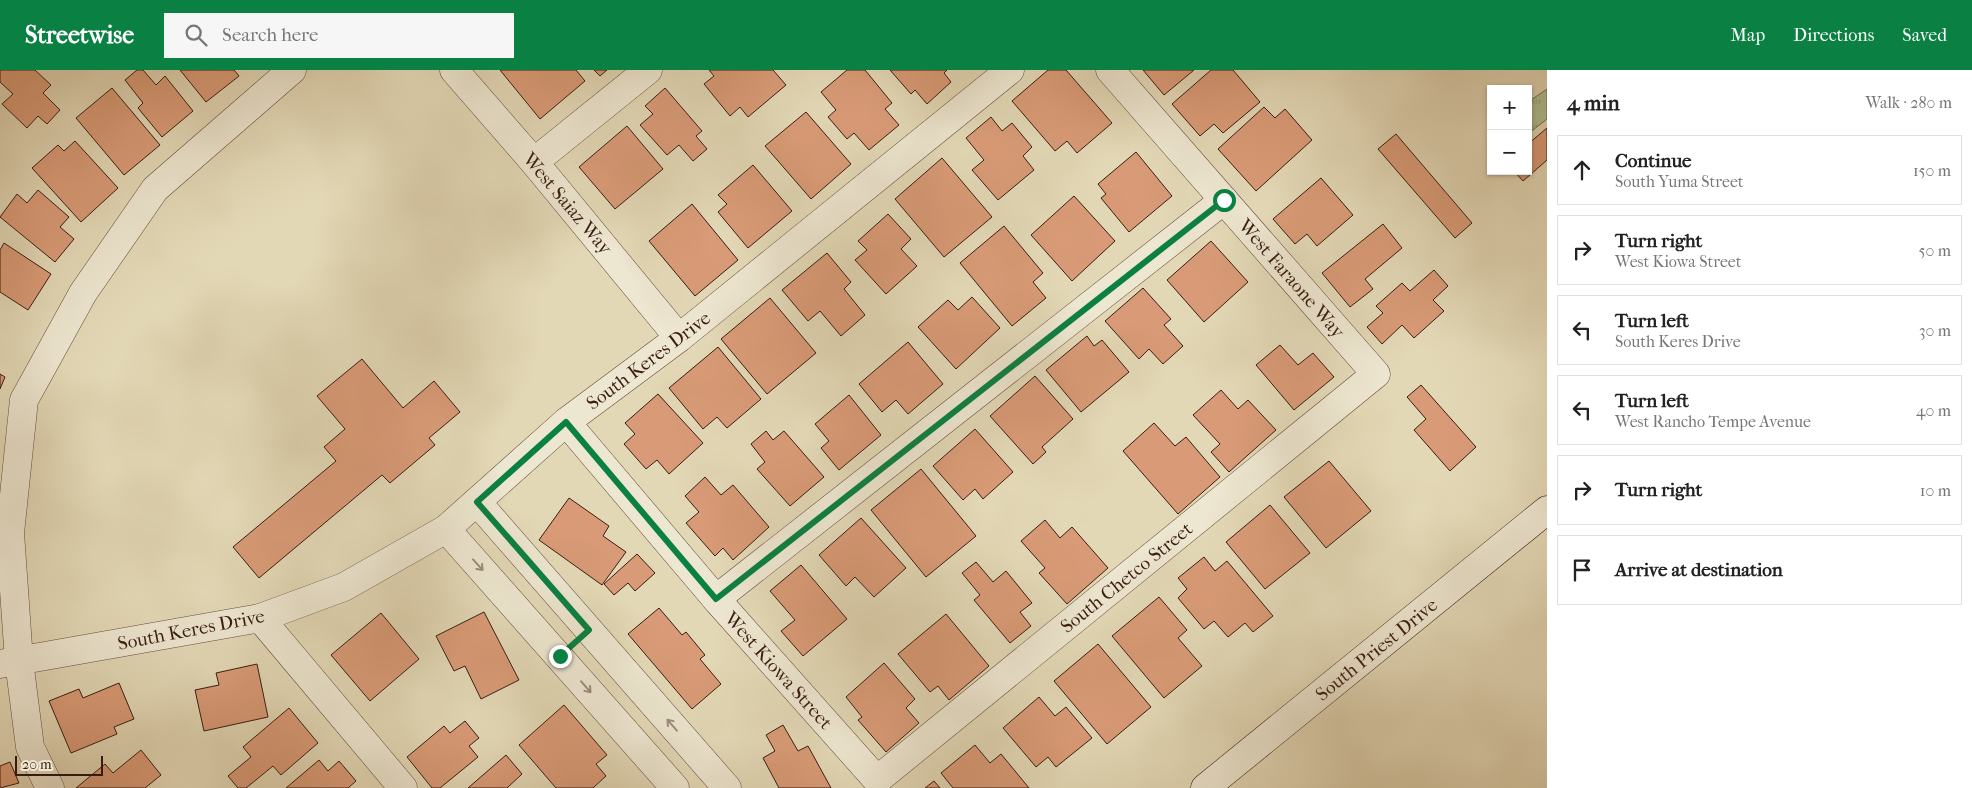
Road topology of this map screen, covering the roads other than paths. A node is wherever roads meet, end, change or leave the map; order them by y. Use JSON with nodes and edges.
{"nodes":[{"id":1,"x":292,"y":70,"type":"edge"},
{"id":2,"x":454,"y":70,"type":"edge"},
{"id":3,"x":648,"y":70,"type":"edge"},
{"id":4,"x":1010,"y":70,"type":"edge"},
{"id":5,"x":1110,"y":70,"type":"edge"},
{"id":6,"x":534,"y":162,"type":"junction"},
{"id":7,"x":1224,"y":200,"type":"junction"},
{"id":8,"x":678,"y":338,"type":"junction"},
{"id":9,"x":1376,"y":374,"type":"joint"},
{"id":10,"x":566,"y":422,"type":"junction"},
{"id":11,"x":477,"y":502,"type":"junction"},
{"id":12,"x":1547,"y":510,"type":"edge"},
{"id":13,"x":446,"y":529,"type":"junction"},
{"id":14,"x":716,"y":599,"type":"junction"},
{"id":15,"x":260,"y":618,"type":"junction"},
{"id":16,"x":589,"y":630,"type":"junction"},
{"id":17,"x":560,"y":656,"type":"junction"},
{"id":18,"x":9,"y":662,"type":"edge"},
{"id":19,"x":699,"y":755,"type":"junction"},
{"id":20,"x":877,"y":780,"type":"joint"},
{"id":21,"x":672,"y":784,"type":"edge"},
{"id":22,"x":50,"y":788,"type":"edge"},
{"id":23,"x":403,"y":788,"type":"edge"},
{"id":24,"x":727,"y":788,"type":"edge"},
{"id":25,"x":1205,"y":788,"type":"edge"}],
"edges":[{"from":1,"to":18,"type":"street"},
{"from":2,"to":6,"type":"street","name":"West Saiaz Way"},
{"from":3,"to":6,"type":"street"},
{"from":4,"to":8,"type":"street","name":"South Keres Drive"},
{"from":5,"to":7,"type":"street","name":"West Faraone Way"},
{"from":6,"to":8,"type":"street","name":"West Saiaz Way"},
{"from":7,"to":9,"type":"street","name":"West Faraone Way"},
{"from":7,"to":14,"type":"street"},
{"from":8,"to":10,"type":"street","name":"South Keres Drive"},
{"from":9,"to":20,"type":"street","name":"South Chetco Street"},
{"from":10,"to":11,"type":"street","name":"South Keres Drive"},
{"from":10,"to":14,"type":"street","name":"West Kiowa Street"},
{"from":11,"to":13,"type":"street","name":"South Keres Drive"},
{"from":11,"to":16,"type":"street"},
{"from":12,"to":25,"type":"street","name":"South Priest Drive"},
{"from":13,"to":15,"type":"street","name":"South Keres Drive"},
{"from":13,"to":17,"type":"street","one_way":true},
{"from":14,"to":20,"type":"street","name":"West Kiowa Street"},
{"from":15,"to":18,"type":"street","name":"South Keres Drive"},
{"from":15,"to":23,"type":"street"},
{"from":16,"to":17,"type":"street"},
{"from":19,"to":16,"type":"street","one_way":true},
{"from":17,"to":21,"type":"street","one_way":true},
{"from":18,"to":22,"type":"street"},
{"from":19,"to":21,"type":"street"},
{"from":19,"to":24,"type":"street"}]}
